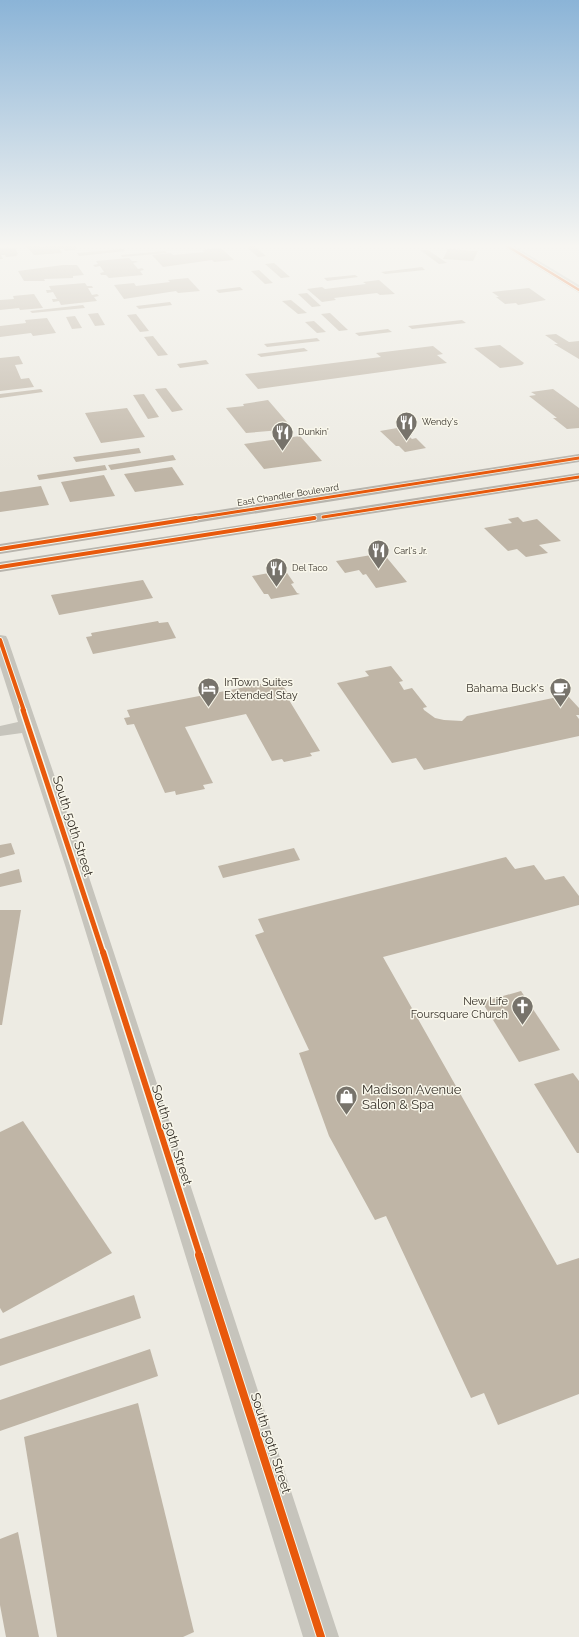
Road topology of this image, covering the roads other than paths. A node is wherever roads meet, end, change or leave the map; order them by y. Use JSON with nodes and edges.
{"nodes":[{"id":1,"x":579,"y":458,"type":"edge"},
{"id":2,"x":579,"y":477,"type":"edge"},
{"id":3,"x":0,"y":549,"type":"edge"},
{"id":4,"x":0,"y":567,"type":"edge"},
{"id":5,"x":0,"y":640,"type":"edge"},
{"id":6,"x":28,"y":726,"type":"junction"},
{"id":7,"x":0,"y":731,"type":"edge"},
{"id":8,"x":321,"y":1637,"type":"edge"}],
"edges":[{"from":1,"to":3,"type":"main road","name":"East Chandler Boulevard"},
{"from":2,"to":4,"type":"main road"},
{"from":5,"to":6,"type":"street","name":"South 50th Street"},
{"from":6,"to":7,"type":"street"},
{"from":6,"to":8,"type":"street","name":"South 50th Street"}]}
